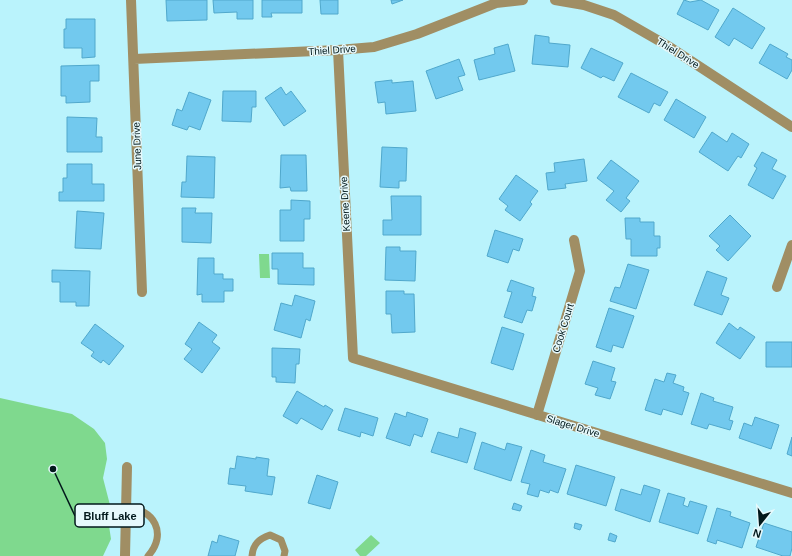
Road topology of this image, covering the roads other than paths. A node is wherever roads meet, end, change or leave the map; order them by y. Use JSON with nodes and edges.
{"nodes":[{"id":1,"x":131,"y":0,"type":"edge"},
{"id":2,"x":523,"y":0,"type":"edge"},
{"id":3,"x":555,"y":0,"type":"edge"},
{"id":4,"x":338,"y":50,"type":"junction"},
{"id":5,"x":134,"y":59,"type":"junction"},
{"id":6,"x":792,"y":127,"type":"edge"},
{"id":7,"x":574,"y":240,"type":"dead end"},
{"id":8,"x":792,"y":246,"type":"edge"},
{"id":9,"x":777,"y":287,"type":"dead end"},
{"id":10,"x":142,"y":292,"type":"dead end"},
{"id":11,"x":353,"y":358,"type":"joint"},
{"id":12,"x":537,"y":415,"type":"junction"},
{"id":13,"x":127,"y":467,"type":"dead end"},
{"id":14,"x":792,"y":493,"type":"edge"},
{"id":15,"x":126,"y":508,"type":"junction"},
{"id":16,"x":125,"y":556,"type":"edge"},
{"id":17,"x":148,"y":556,"type":"edge"},
{"id":18,"x":252,"y":556,"type":"edge"},
{"id":19,"x":284,"y":556,"type":"edge"}],
"edges":[{"from":1,"to":5,"type":"street","name":"June Drive"},
{"from":2,"to":4,"type":"street","name":"Thiel Drive"},
{"from":3,"to":6,"type":"street","name":"Thiel Drive"},
{"from":4,"to":5,"type":"street","name":"Thiel Drive"},
{"from":4,"to":11,"type":"street","name":"Keene Drive"},
{"from":5,"to":10,"type":"street","name":"June Drive"},
{"from":7,"to":12,"type":"street","name":"Cook Court"},
{"from":8,"to":9,"type":"street"},
{"from":11,"to":12,"type":"street","name":"Slager Drive"},
{"from":12,"to":14,"type":"street","name":"Slager Drive"},
{"from":13,"to":15,"type":"street"},
{"from":15,"to":16,"type":"street"},
{"from":15,"to":17,"type":"lane"},
{"from":18,"to":19,"type":"lane"}]}
